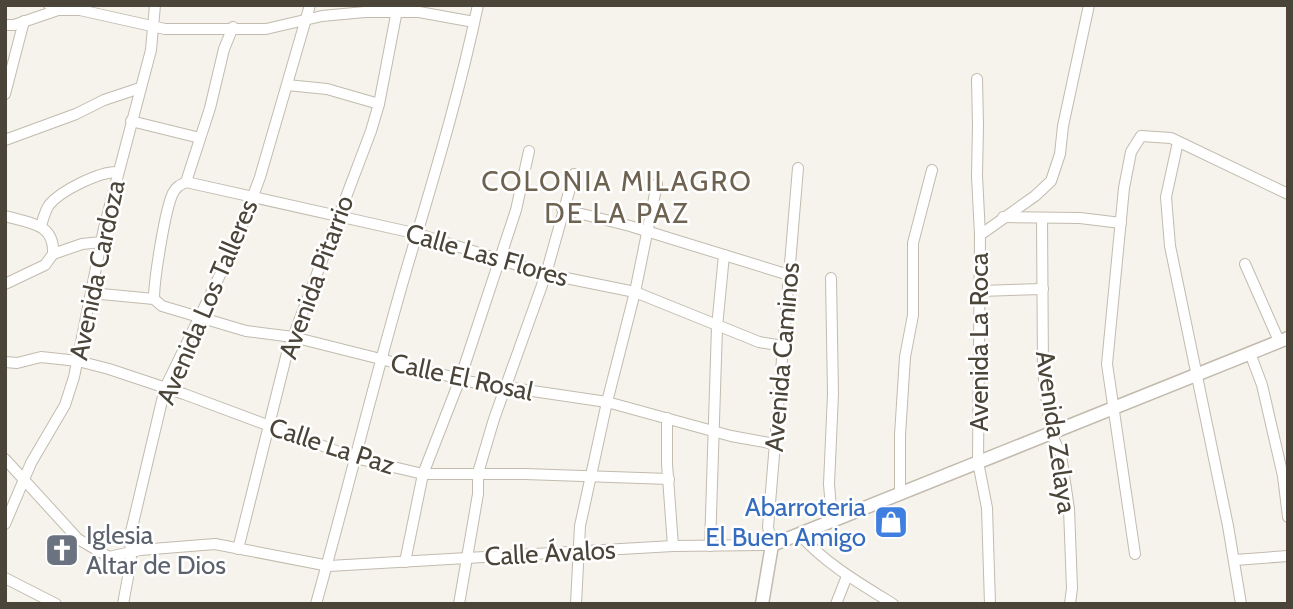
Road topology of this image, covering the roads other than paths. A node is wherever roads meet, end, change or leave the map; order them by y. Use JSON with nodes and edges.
{"nodes":[{"id":1,"x":155,"y":5,"type":"edge"},
{"id":2,"x":310,"y":5,"type":"edge"},
{"id":3,"x":478,"y":5,"type":"edge"},
{"id":4,"x":1089,"y":5,"type":"edge"},
{"id":5,"x":53,"y":8,"type":"edge"},
{"id":6,"x":397,"y":8,"type":"edge"},
{"id":7,"x":305,"y":20,"type":"junction"},
{"id":8,"x":24,"y":21,"type":"junction"},
{"id":9,"x":474,"y":22,"type":"junction"},
{"id":10,"x":5,"y":25,"type":"edge"},
{"id":11,"x":152,"y":25,"type":"junction"},
{"id":12,"x":233,"y":27,"type":"junction"},
{"id":13,"x":976,"y":79,"type":"dead end"},
{"id":14,"x":287,"y":85,"type":"junction"},
{"id":15,"x":140,"y":88,"type":"junction"},
{"id":16,"x":5,"y":94,"type":"edge"},
{"id":17,"x":379,"y":104,"type":"junction"},
{"id":18,"x":131,"y":121,"type":"junction"},
{"id":19,"x":200,"y":138,"type":"junction"},
{"id":20,"x":5,"y":140,"type":"edge"},
{"id":21,"x":1178,"y":142,"type":"junction"},
{"id":22,"x":529,"y":151,"type":"dead end"},
{"id":23,"x":798,"y":168,"type":"dead end"},
{"id":24,"x":932,"y":170,"type":"dead end"},
{"id":25,"x":118,"y":172,"type":"junction"},
{"id":26,"x":573,"y":174,"type":"dead end"},
{"id":27,"x":186,"y":182,"type":"junction"},
{"id":28,"x":657,"y":184,"type":"dead end"},
{"id":29,"x":1288,"y":194,"type":"edge"},
{"id":30,"x":253,"y":197,"type":"junction"},
{"id":31,"x":562,"y":209,"type":"junction"},
{"id":32,"x":5,"y":216,"type":"edge"},
{"id":33,"x":338,"y":216,"type":"junction"},
{"id":34,"x":1003,"y":217,"type":"junction"},
{"id":35,"x":1042,"y":218,"type":"junction"},
{"id":36,"x":1121,"y":223,"type":"junction"},
{"id":37,"x":41,"y":226,"type":"junction"},
{"id":38,"x":648,"y":231,"type":"junction"},
{"id":39,"x":418,"y":234,"type":"junction"},
{"id":40,"x":980,"y":234,"type":"junction"},
{"id":41,"x":101,"y":242,"type":"junction"},
{"id":42,"x":53,"y":254,"type":"junction"},
{"id":43,"x":724,"y":255,"type":"junction"},
{"id":44,"x":498,"y":258,"type":"junction"},
{"id":45,"x":1245,"y":264,"type":"dead end"},
{"id":46,"x":547,"y":274,"type":"junction"},
{"id":47,"x":789,"y":275,"type":"junction"},
{"id":48,"x":831,"y":278,"type":"dead end"},
{"id":49,"x":5,"y":284,"type":"edge"},
{"id":50,"x":1043,"y":289,"type":"junction"},
{"id":51,"x":979,"y":291,"type":"junction"},
{"id":52,"x":635,"y":292,"type":"junction"},
{"id":53,"x":91,"y":293,"type":"junction"},
{"id":54,"x":154,"y":299,"type":"junction"},
{"id":55,"x":198,"y":318,"type":"junction"},
{"id":56,"x":718,"y":327,"type":"junction"},
{"id":57,"x":293,"y":337,"type":"junction"},
{"id":58,"x":1283,"y":340,"type":"edge"},
{"id":59,"x":783,"y":346,"type":"junction"},
{"id":60,"x":1250,"y":353,"type":"junction"},
{"id":61,"x":383,"y":360,"type":"junction"},
{"id":62,"x":78,"y":361,"type":"junction"},
{"id":63,"x":5,"y":362,"type":"edge"},
{"id":64,"x":1198,"y":374,"type":"junction"},
{"id":65,"x":460,"y":379,"type":"junction"},
{"id":66,"x":507,"y":387,"type":"junction"},
{"id":67,"x":165,"y":388,"type":"junction"},
{"id":68,"x":607,"y":402,"type":"junction"},
{"id":69,"x":1113,"y":408,"type":"junction"},
{"id":70,"x":667,"y":418,"type":"junction"},
{"id":71,"x":269,"y":426,"type":"junction"},
{"id":72,"x":713,"y":430,"type":"junction"},
{"id":73,"x":1051,"y":433,"type":"junction"},
{"id":74,"x":775,"y":444,"type":"junction"},
{"id":75,"x":355,"y":458,"type":"junction"},
{"id":76,"x":5,"y":459,"type":"edge"},
{"id":77,"x":978,"y":462,"type":"junction"},
{"id":78,"x":478,"y":473,"type":"junction"},
{"id":79,"x":424,"y":474,"type":"junction"},
{"id":80,"x":591,"y":476,"type":"junction"},
{"id":81,"x":23,"y":479,"type":"junction"},
{"id":82,"x":669,"y":480,"type":"junction"},
{"id":83,"x":900,"y":493,"type":"junction"},
{"id":84,"x":1288,"y":517,"type":"edge"},
{"id":85,"x":832,"y":521,"type":"junction"},
{"id":86,"x":5,"y":524,"type":"edge"},
{"id":87,"x":799,"y":534,"type":"junction"},
{"id":88,"x":772,"y":545,"type":"junction"},
{"id":89,"x":673,"y":546,"type":"junction"},
{"id":90,"x":710,"y":546,"type":"junction"},
{"id":91,"x":238,"y":550,"type":"junction"},
{"id":92,"x":579,"y":551,"type":"junction"},
{"id":93,"x":131,"y":552,"type":"junction"},
{"id":94,"x":1135,"y":554,"type":"dead end"},
{"id":95,"x":1288,"y":556,"type":"edge"},
{"id":96,"x":467,"y":557,"type":"junction"},
{"id":97,"x":1235,"y":560,"type":"junction"},
{"id":98,"x":405,"y":562,"type":"junction"},
{"id":99,"x":329,"y":566,"type":"junction"},
{"id":100,"x":847,"y":576,"type":"junction"},
{"id":101,"x":5,"y":578,"type":"edge"},
{"id":102,"x":57,"y":604,"type":"edge"},
{"id":103,"x":123,"y":604,"type":"edge"},
{"id":104,"x":316,"y":604,"type":"edge"},
{"id":105,"x":459,"y":604,"type":"edge"},
{"id":106,"x":576,"y":604,"type":"edge"},
{"id":107,"x":762,"y":604,"type":"edge"},
{"id":108,"x":836,"y":604,"type":"edge"},
{"id":109,"x":893,"y":604,"type":"edge"},
{"id":110,"x":990,"y":604,"type":"edge"},
{"id":111,"x":1070,"y":604,"type":"edge"},
{"id":112,"x":1241,"y":604,"type":"edge"}],
"edges":[{"from":1,"to":11,"type":"street","name":"Avenida Cardoza"},
{"from":2,"to":7,"type":"street","name":"Avenida Los Talleres"},
{"from":3,"to":9,"type":"street"},
{"from":4,"to":34,"type":"street"},
{"from":5,"to":8,"type":"street"},
{"from":5,"to":11,"type":"street"},
{"from":6,"to":7,"type":"street"},
{"from":6,"to":9,"type":"street"},
{"from":6,"to":17,"type":"street","name":"Avenida Pitarrio"},
{"from":7,"to":12,"type":"street"},
{"from":7,"to":14,"type":"street","name":"Avenida Los Talleres"},
{"from":8,"to":10,"type":"street"},
{"from":8,"to":16,"type":"street"},
{"from":9,"to":39,"type":"street"},
{"from":11,"to":12,"type":"street"},
{"from":11,"to":15,"type":"street","name":"Avenida Cardoza"},
{"from":12,"to":19,"type":"street"},
{"from":13,"to":40,"type":"street","name":"Avenida La Roca"},
{"from":14,"to":17,"type":"street"},
{"from":14,"to":30,"type":"street","name":"Avenida Los Talleres"},
{"from":15,"to":18,"type":"street","name":"Avenida Cardoza"},
{"from":15,"to":20,"type":"street"},
{"from":17,"to":33,"type":"street","name":"Avenida Pitarrio"},
{"from":18,"to":19,"type":"street"},
{"from":18,"to":25,"type":"street","name":"Avenida Cardoza"},
{"from":19,"to":27,"type":"street"},
{"from":21,"to":29,"type":"street"},
{"from":21,"to":36,"type":"street"},
{"from":21,"to":64,"type":"street"},
{"from":22,"to":44,"type":"street"},
{"from":23,"to":47,"type":"street","name":"Avenida Caminos"},
{"from":24,"to":83,"type":"street"},
{"from":25,"to":37,"type":"street"},
{"from":25,"to":41,"type":"street","name":"Avenida Cardoza"},
{"from":26,"to":31,"type":"street"},
{"from":27,"to":30,"type":"street","name":"Calle Las Flores"},
{"from":27,"to":54,"type":"street"},
{"from":28,"to":38,"type":"street"},
{"from":30,"to":33,"type":"street","name":"Calle Las Flores"},
{"from":30,"to":55,"type":"street","name":"Avenida Los Talleres"},
{"from":31,"to":38,"type":"street"},
{"from":31,"to":46,"type":"street"},
{"from":32,"to":37,"type":"street"},
{"from":33,"to":39,"type":"street","name":"Calle Las Flores"},
{"from":33,"to":57,"type":"street","name":"Avenida Pitarrio"},
{"from":34,"to":35,"type":"street"},
{"from":34,"to":40,"type":"street"},
{"from":35,"to":36,"type":"street"},
{"from":35,"to":50,"type":"street","name":"Avenida Zelaya"},
{"from":36,"to":69,"type":"street"},
{"from":37,"to":42,"type":"street"},
{"from":38,"to":43,"type":"street"},
{"from":38,"to":52,"type":"street"},
{"from":39,"to":44,"type":"street","name":"Calle Las Flores"},
{"from":39,"to":61,"type":"street"},
{"from":40,"to":51,"type":"street","name":"Avenida La Roca"},
{"from":41,"to":42,"type":"street"},
{"from":41,"to":53,"type":"street","name":"Avenida Cardoza"},
{"from":42,"to":49,"type":"street"},
{"from":43,"to":47,"type":"street"},
{"from":43,"to":56,"type":"street"},
{"from":44,"to":46,"type":"street","name":"Calle Las Flores"},
{"from":44,"to":65,"type":"street"},
{"from":45,"to":58,"type":"street"},
{"from":46,"to":52,"type":"street","name":"Calle Las Flores"},
{"from":46,"to":66,"type":"street"},
{"from":47,"to":59,"type":"street","name":"Avenida Caminos"},
{"from":48,"to":85,"type":"street"},
{"from":50,"to":51,"type":"street"},
{"from":50,"to":73,"type":"street","name":"Avenida Zelaya"},
{"from":51,"to":77,"type":"street","name":"Avenida La Roca"},
{"from":52,"to":56,"type":"street","name":"Calle Las Flores"},
{"from":52,"to":68,"type":"street"},
{"from":53,"to":54,"type":"street","name":"Calle El Rosal"},
{"from":53,"to":62,"type":"street","name":"Avenida Cardoza"},
{"from":54,"to":55,"type":"street","name":"Calle El Rosal"},
{"from":55,"to":57,"type":"street","name":"Calle El Rosal"},
{"from":55,"to":67,"type":"street","name":"Avenida Los Talleres"},
{"from":56,"to":59,"type":"street","name":"Calle Las Flores"},
{"from":56,"to":72,"type":"street"},
{"from":57,"to":61,"type":"street","name":"Calle El Rosal"},
{"from":57,"to":71,"type":"street","name":"Avenida Pitarrio"},
{"from":58,"to":60,"type":"street","name":"Calle Ávalos"},
{"from":59,"to":74,"type":"street","name":"Avenida Caminos"},
{"from":60,"to":64,"type":"street","name":"Calle Ávalos"},
{"from":60,"to":84,"type":"street"},
{"from":61,"to":65,"type":"street","name":"Calle El Rosal"},
{"from":61,"to":75,"type":"street"},
{"from":62,"to":63,"type":"street","name":"Calle La Paz"},
{"from":62,"to":67,"type":"street","name":"Calle La Paz"},
{"from":62,"to":81,"type":"street","name":"Avenida Cardoza"},
{"from":64,"to":69,"type":"street","name":"Calle Ávalos"},
{"from":64,"to":97,"type":"street"},
{"from":65,"to":66,"type":"street","name":"Calle El Rosal"},
{"from":65,"to":79,"type":"street"},
{"from":66,"to":68,"type":"street","name":"Calle El Rosal"},
{"from":66,"to":78,"type":"street"},
{"from":67,"to":71,"type":"street","name":"Calle La Paz"},
{"from":67,"to":93,"type":"street","name":"Avenida Los Talleres"},
{"from":68,"to":70,"type":"street","name":"Calle El Rosal"},
{"from":68,"to":80,"type":"street"},
{"from":69,"to":73,"type":"street","name":"Calle Ávalos"},
{"from":69,"to":94,"type":"street"},
{"from":70,"to":72,"type":"street","name":"Calle El Rosal"},
{"from":70,"to":82,"type":"street"},
{"from":71,"to":75,"type":"street","name":"Calle La Paz"},
{"from":71,"to":91,"type":"street","name":"Avenida Pitarrio"},
{"from":72,"to":74,"type":"street","name":"Calle El Rosal"},
{"from":72,"to":90,"type":"street"},
{"from":73,"to":77,"type":"street","name":"Calle Ávalos"},
{"from":73,"to":111,"type":"street","name":"Avenida Zelaya"},
{"from":74,"to":88,"type":"street","name":"Avenida Caminos"},
{"from":75,"to":79,"type":"street","name":"Calle La Paz"},
{"from":75,"to":99,"type":"street"},
{"from":76,"to":81,"type":"street","name":"Calle Ávalos"},
{"from":77,"to":83,"type":"street","name":"Calle Ávalos"},
{"from":77,"to":110,"type":"street","name":"Avenida La Roca"},
{"from":78,"to":79,"type":"street","name":"Calle La Paz"},
{"from":78,"to":80,"type":"street","name":"Calle La Paz"},
{"from":78,"to":96,"type":"street"},
{"from":79,"to":98,"type":"street"},
{"from":80,"to":82,"type":"street","name":"Calle La Paz"},
{"from":80,"to":92,"type":"street"},
{"from":81,"to":86,"type":"street","name":"Avenida Cardoza"},
{"from":81,"to":93,"type":"street","name":"Calle Ávalos"},
{"from":82,"to":89,"type":"street"},
{"from":83,"to":85,"type":"street","name":"Calle Ávalos"},
{"from":85,"to":87,"type":"street","name":"Calle Ávalos"},
{"from":87,"to":88,"type":"street","name":"Calle Ávalos"},
{"from":87,"to":100,"type":"street"},
{"from":88,"to":90,"type":"street","name":"Calle Ávalos"},
{"from":88,"to":107,"type":"street"},
{"from":89,"to":90,"type":"street","name":"Calle Ávalos"},
{"from":89,"to":92,"type":"street","name":"Calle Ávalos"},
{"from":91,"to":93,"type":"street","name":"Calle Ávalos"},
{"from":91,"to":99,"type":"street","name":"Calle Ávalos"},
{"from":92,"to":96,"type":"street","name":"Calle Ávalos"},
{"from":92,"to":106,"type":"street"},
{"from":93,"to":103,"type":"street","name":"Avenida Los Talleres"},
{"from":95,"to":97,"type":"street"},
{"from":96,"to":98,"type":"street","name":"Calle Ávalos"},
{"from":96,"to":105,"type":"street"},
{"from":97,"to":112,"type":"street"},
{"from":98,"to":99,"type":"street","name":"Calle Ávalos"},
{"from":99,"to":104,"type":"street"},
{"from":100,"to":108,"type":"street"},
{"from":100,"to":109,"type":"street"},
{"from":101,"to":102,"type":"street"}]}
